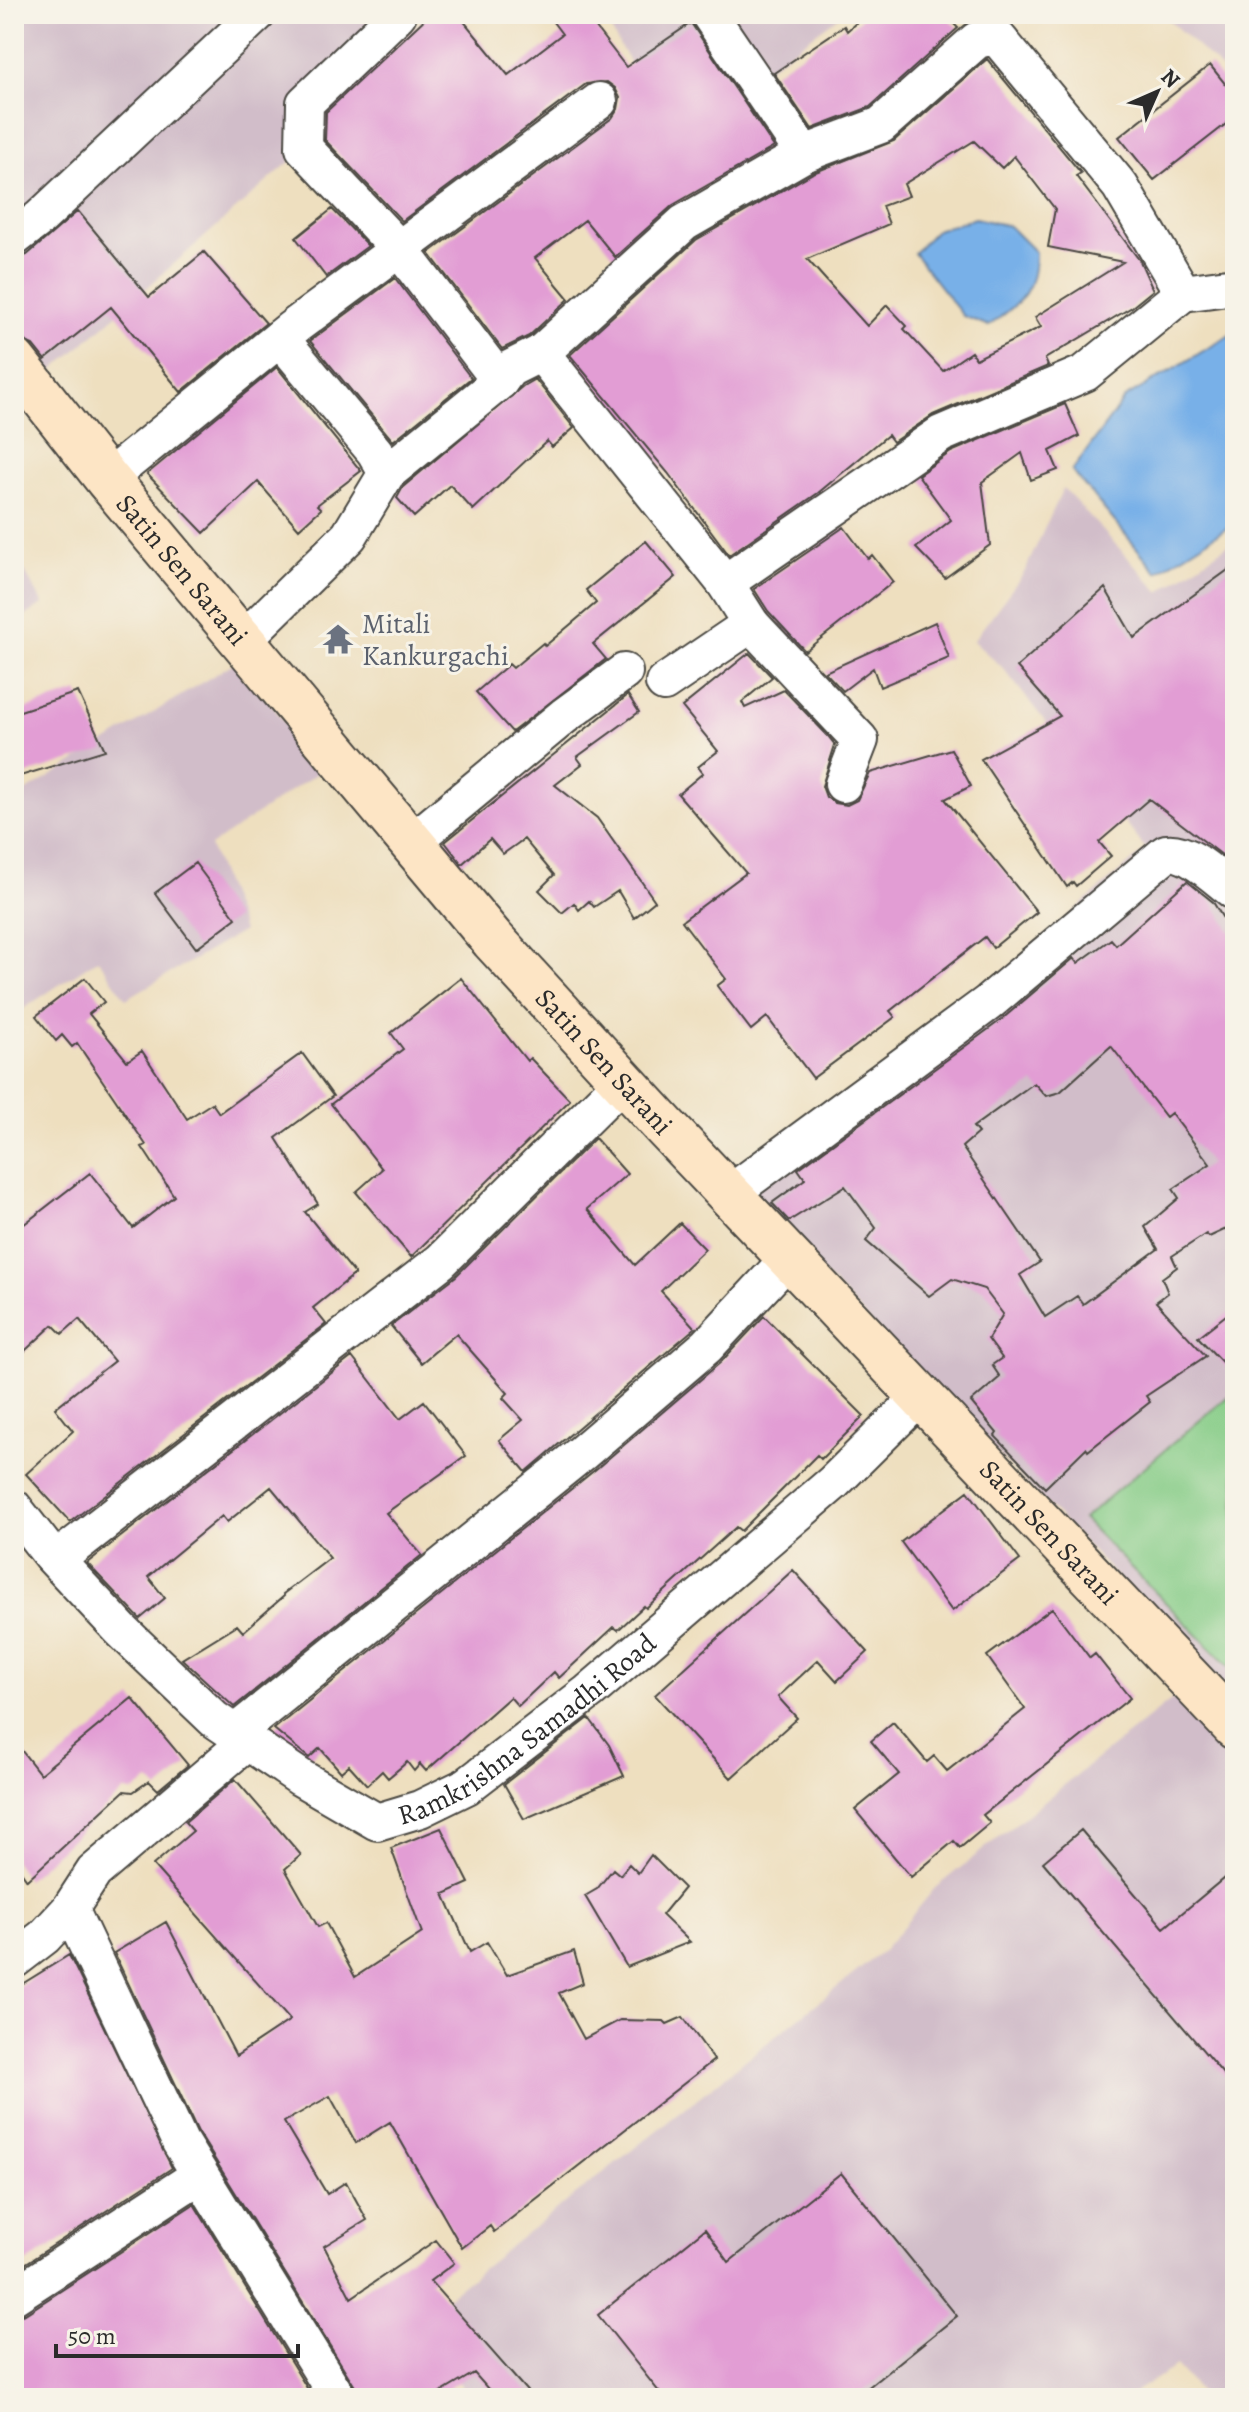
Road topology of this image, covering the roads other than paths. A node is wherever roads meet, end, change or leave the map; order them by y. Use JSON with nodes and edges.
{"nodes":[{"id":1,"x":257,"y":14,"type":"edge"},
{"id":2,"x":398,"y":14,"type":"edge"},
{"id":3,"x":709,"y":14,"type":"edge"},
{"id":4,"x":1000,"y":25,"type":"edge"},
{"id":5,"x":599,"y":101,"type":"dead end"},
{"id":6,"x":804,"y":154,"type":"junction"},
{"id":7,"x":14,"y":238,"type":"edge"},
{"id":8,"x":401,"y":251,"type":"junction"},
{"id":9,"x":1235,"y":286,"type":"edge"},
{"id":10,"x":1183,"y":293,"type":"junction"},
{"id":11,"x":280,"y":338,"type":"junction"},
{"id":12,"x":541,"y":353,"type":"junction"},
{"id":13,"x":14,"y":361,"type":"edge"},
{"id":14,"x":500,"y":381,"type":"junction"},
{"id":15,"x":387,"y":473,"type":"junction"},
{"id":16,"x":107,"y":479,"type":"junction"},
{"id":17,"x":725,"y":583,"type":"junction"},
{"id":18,"x":751,"y":624,"type":"junction"},
{"id":19,"x":243,"y":640,"type":"junction"},
{"id":20,"x":624,"y":672,"type":"dead end"},
{"id":21,"x":664,"y":683,"type":"dead end"},
{"id":22,"x":843,"y":784,"type":"dead end"},
{"id":23,"x":413,"y":841,"type":"junction"},
{"id":24,"x":1235,"y":892,"type":"edge"},
{"id":25,"x":623,"y":1081,"type":"junction"},
{"id":26,"x":729,"y":1194,"type":"junction"},
{"id":27,"x":790,"y":1257,"type":"junction"},
{"id":28,"x":921,"y":1396,"type":"junction"},
{"id":29,"x":17,"y":1517,"type":"edge"},
{"id":30,"x":56,"y":1560,"type":"junction"},
{"id":31,"x":1235,"y":1727,"type":"edge"},
{"id":32,"x":241,"y":1737,"type":"junction"},
{"id":33,"x":70,"y":1909,"type":"junction"},
{"id":34,"x":14,"y":1960,"type":"edge"},
{"id":35,"x":200,"y":2175,"type":"junction"},
{"id":36,"x":14,"y":2296,"type":"edge"},
{"id":37,"x":338,"y":2398,"type":"edge"}],
"edges":[{"from":1,"to":7,"type":"street"},
{"from":2,"to":8,"type":"street"},
{"from":3,"to":6,"type":"street"},
{"from":4,"to":6,"type":"street"},
{"from":4,"to":10,"type":"street"},
{"from":5,"to":8,"type":"street"},
{"from":6,"to":12,"type":"street"},
{"from":8,"to":11,"type":"street"},
{"from":8,"to":14,"type":"street"},
{"from":9,"to":10,"type":"street"},
{"from":10,"to":17,"type":"street"},
{"from":11,"to":15,"type":"street"},
{"from":11,"to":16,"type":"street"},
{"from":12,"to":14,"type":"street"},
{"from":12,"to":17,"type":"street"},
{"from":13,"to":16,"type":"main road","name":"Satin Sen Sarani"},
{"from":14,"to":15,"type":"street"},
{"from":15,"to":19,"type":"street"},
{"from":16,"to":19,"type":"main road","name":"Satin Sen Sarani"},
{"from":17,"to":18,"type":"street"},
{"from":18,"to":21,"type":"street"},
{"from":18,"to":22,"type":"street"},
{"from":19,"to":23,"type":"main road","name":"Satin Sen Sarani"},
{"from":20,"to":23,"type":"street"},
{"from":23,"to":25,"type":"main road","name":"Satin Sen Sarani"},
{"from":24,"to":26,"type":"street"},
{"from":25,"to":26,"type":"main road","name":"Satin Sen Sarani"},
{"from":25,"to":30,"type":"street"},
{"from":26,"to":27,"type":"main road","name":"Satin Sen Sarani"},
{"from":27,"to":28,"type":"main road","name":"Satin Sen Sarani"},
{"from":27,"to":32,"type":"street"},
{"from":28,"to":31,"type":"main road","name":"Satin Sen Sarani"},
{"from":28,"to":32,"type":"street","name":"Ramkrishna Samadhi Road"},
{"from":29,"to":30,"type":"street","name":"Ramkrishna Samadhi Road"},
{"from":30,"to":32,"type":"street","name":"Ramkrishna Samadhi Road"},
{"from":32,"to":33,"type":"street"},
{"from":33,"to":34,"type":"street"},
{"from":33,"to":35,"type":"street"},
{"from":35,"to":36,"type":"street"},
{"from":35,"to":37,"type":"street"}]}
